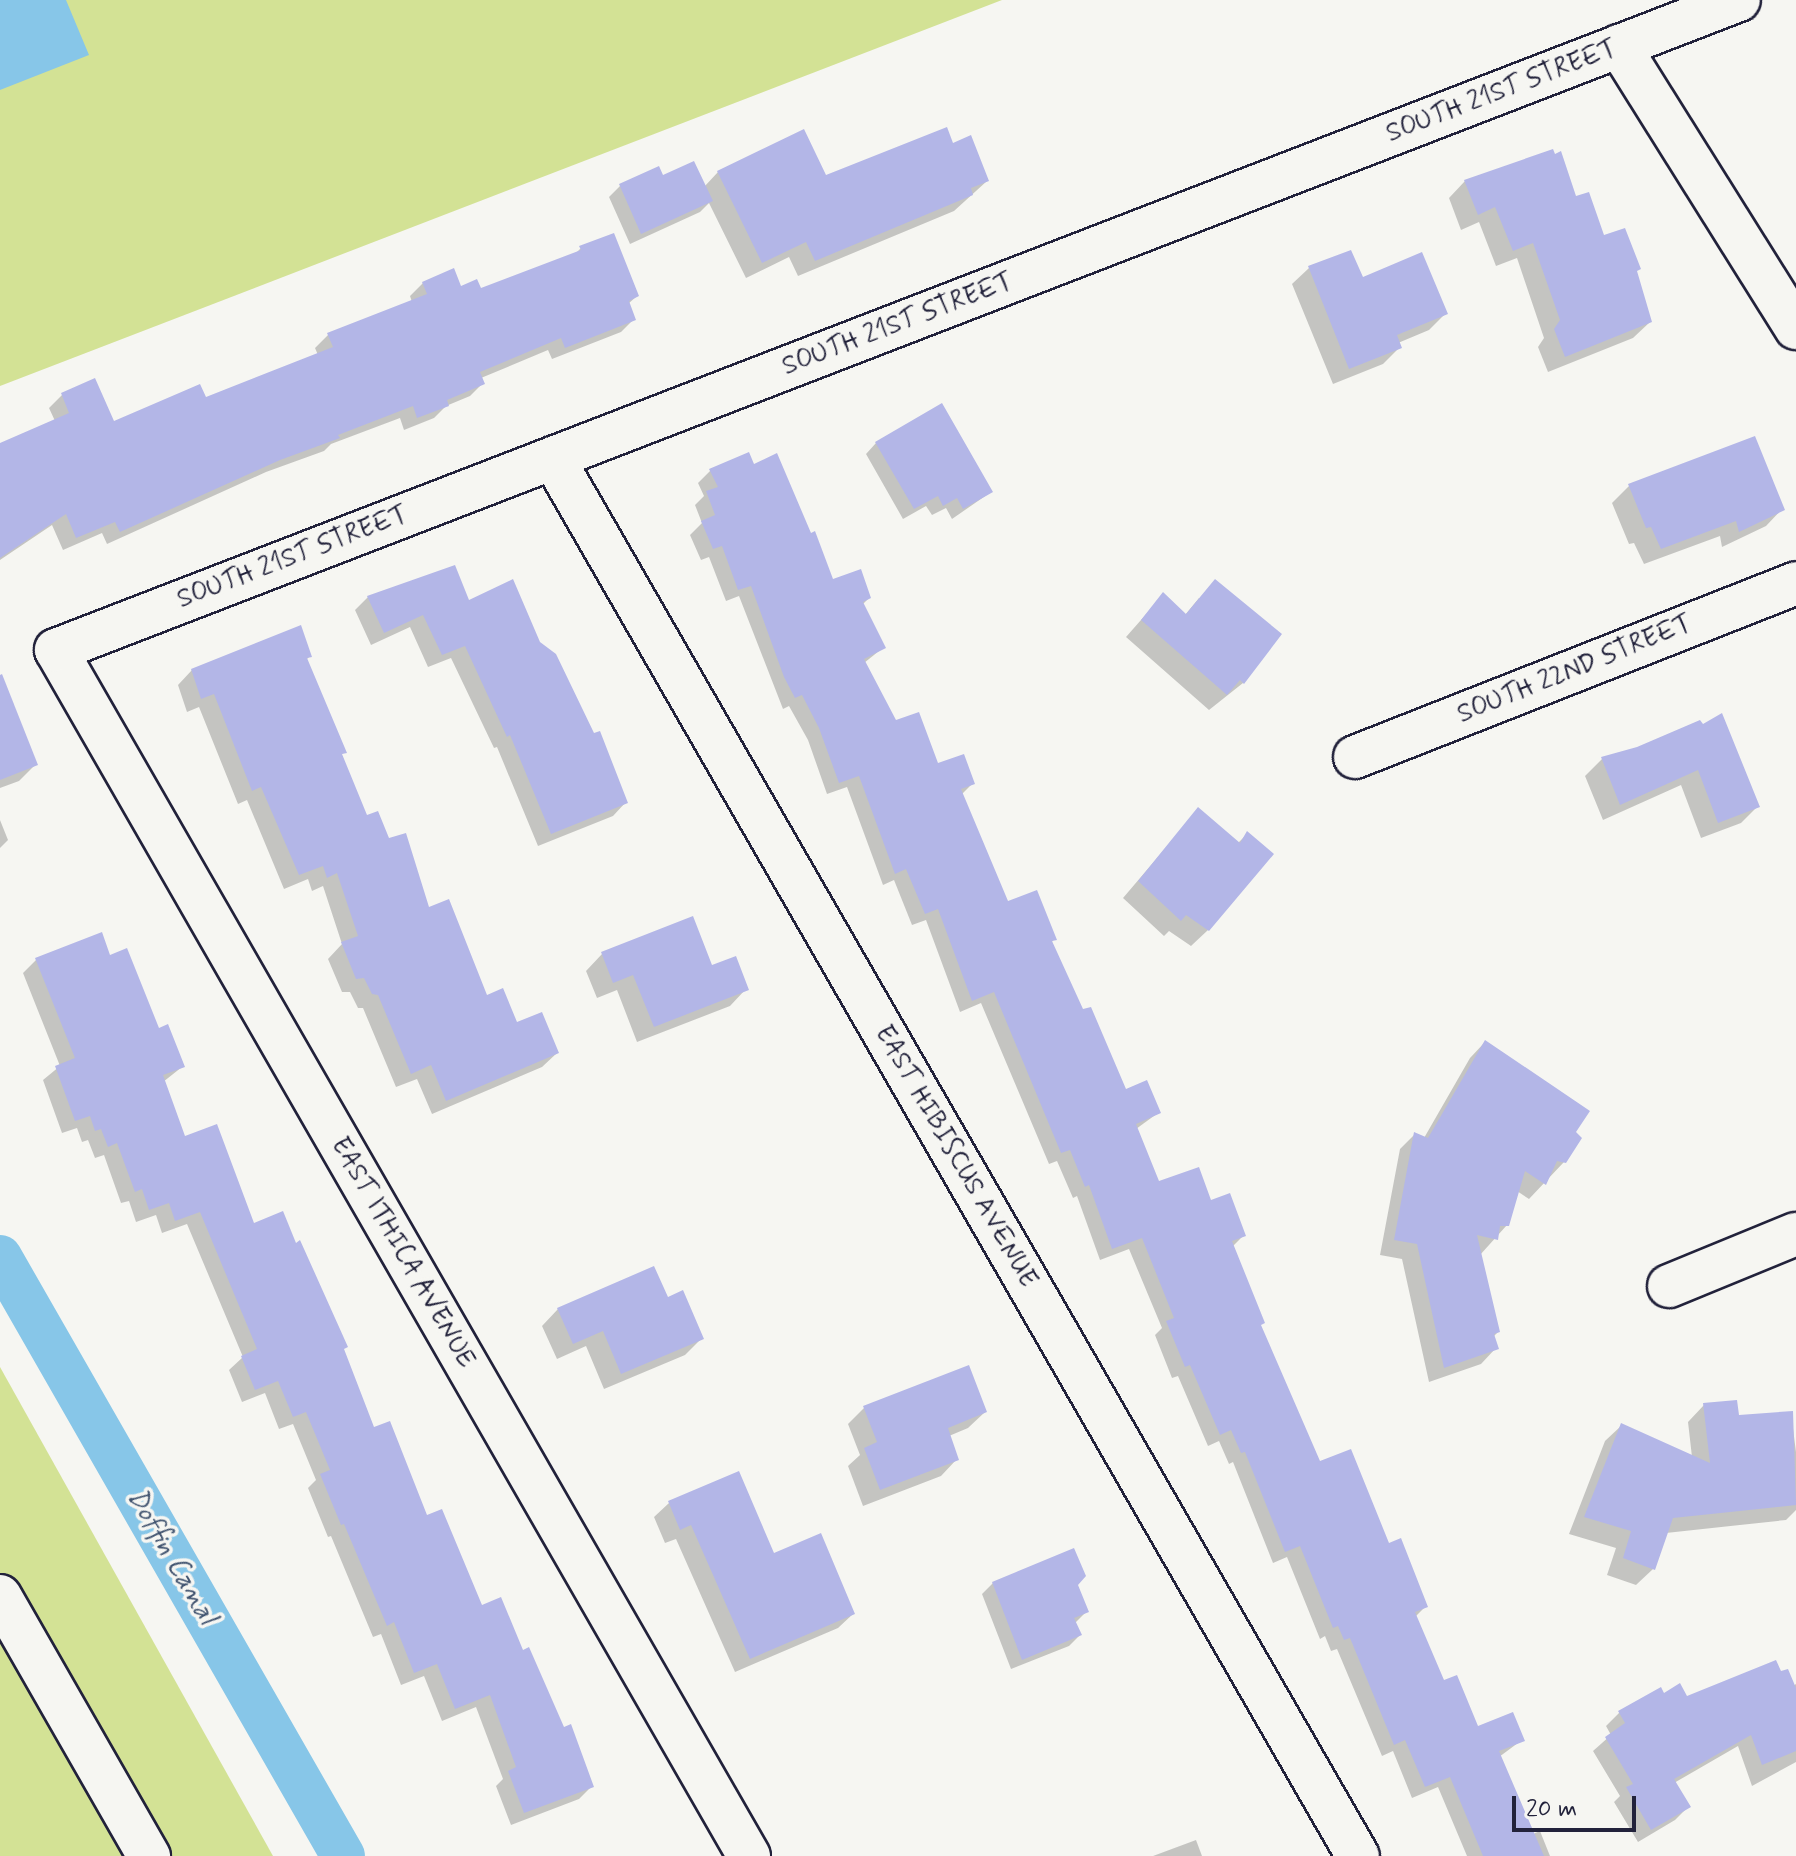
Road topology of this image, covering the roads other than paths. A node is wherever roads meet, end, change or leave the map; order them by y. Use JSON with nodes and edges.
{"nodes":[{"id":1,"x":1739,"y":0,"type":"edge"},
{"id":2,"x":1619,"y":46,"type":"junction"},
{"id":3,"x":1796,"y":328,"type":"edge"},
{"id":4,"x":553,"y":458,"type":"junction"},
{"id":5,"x":1796,"y":583,"type":"edge"},
{"id":6,"x":56,"y":650,"type":"joint"},
{"id":7,"x":1355,"y":757,"type":"dead end"},
{"id":8,"x":1796,"y":1234,"type":"edge"},
{"id":9,"x":1669,"y":1286,"type":"dead end"},
{"id":10,"x":0,"y":1596,"type":"edge"},
{"id":11,"x":149,"y":1856,"type":"edge"},
{"id":12,"x":749,"y":1856,"type":"edge"},
{"id":13,"x":1358,"y":1856,"type":"edge"}],
"edges":[{"from":1,"to":2,"type":"street","name":"SOUTH 21ST STREET"},
{"from":2,"to":3,"type":"street"},
{"from":2,"to":4,"type":"street","name":"SOUTH 21ST STREET"},
{"from":4,"to":6,"type":"street","name":"SOUTH 21ST STREET"},
{"from":4,"to":13,"type":"street","name":"EAST HIBISCUS AVENUE"},
{"from":5,"to":7,"type":"street","name":"SOUTH 22ND STREET"},
{"from":6,"to":12,"type":"street","name":"EAST ITHICA AVENUE"},
{"from":8,"to":9,"type":"street"},
{"from":10,"to":11,"type":"street"}]}
